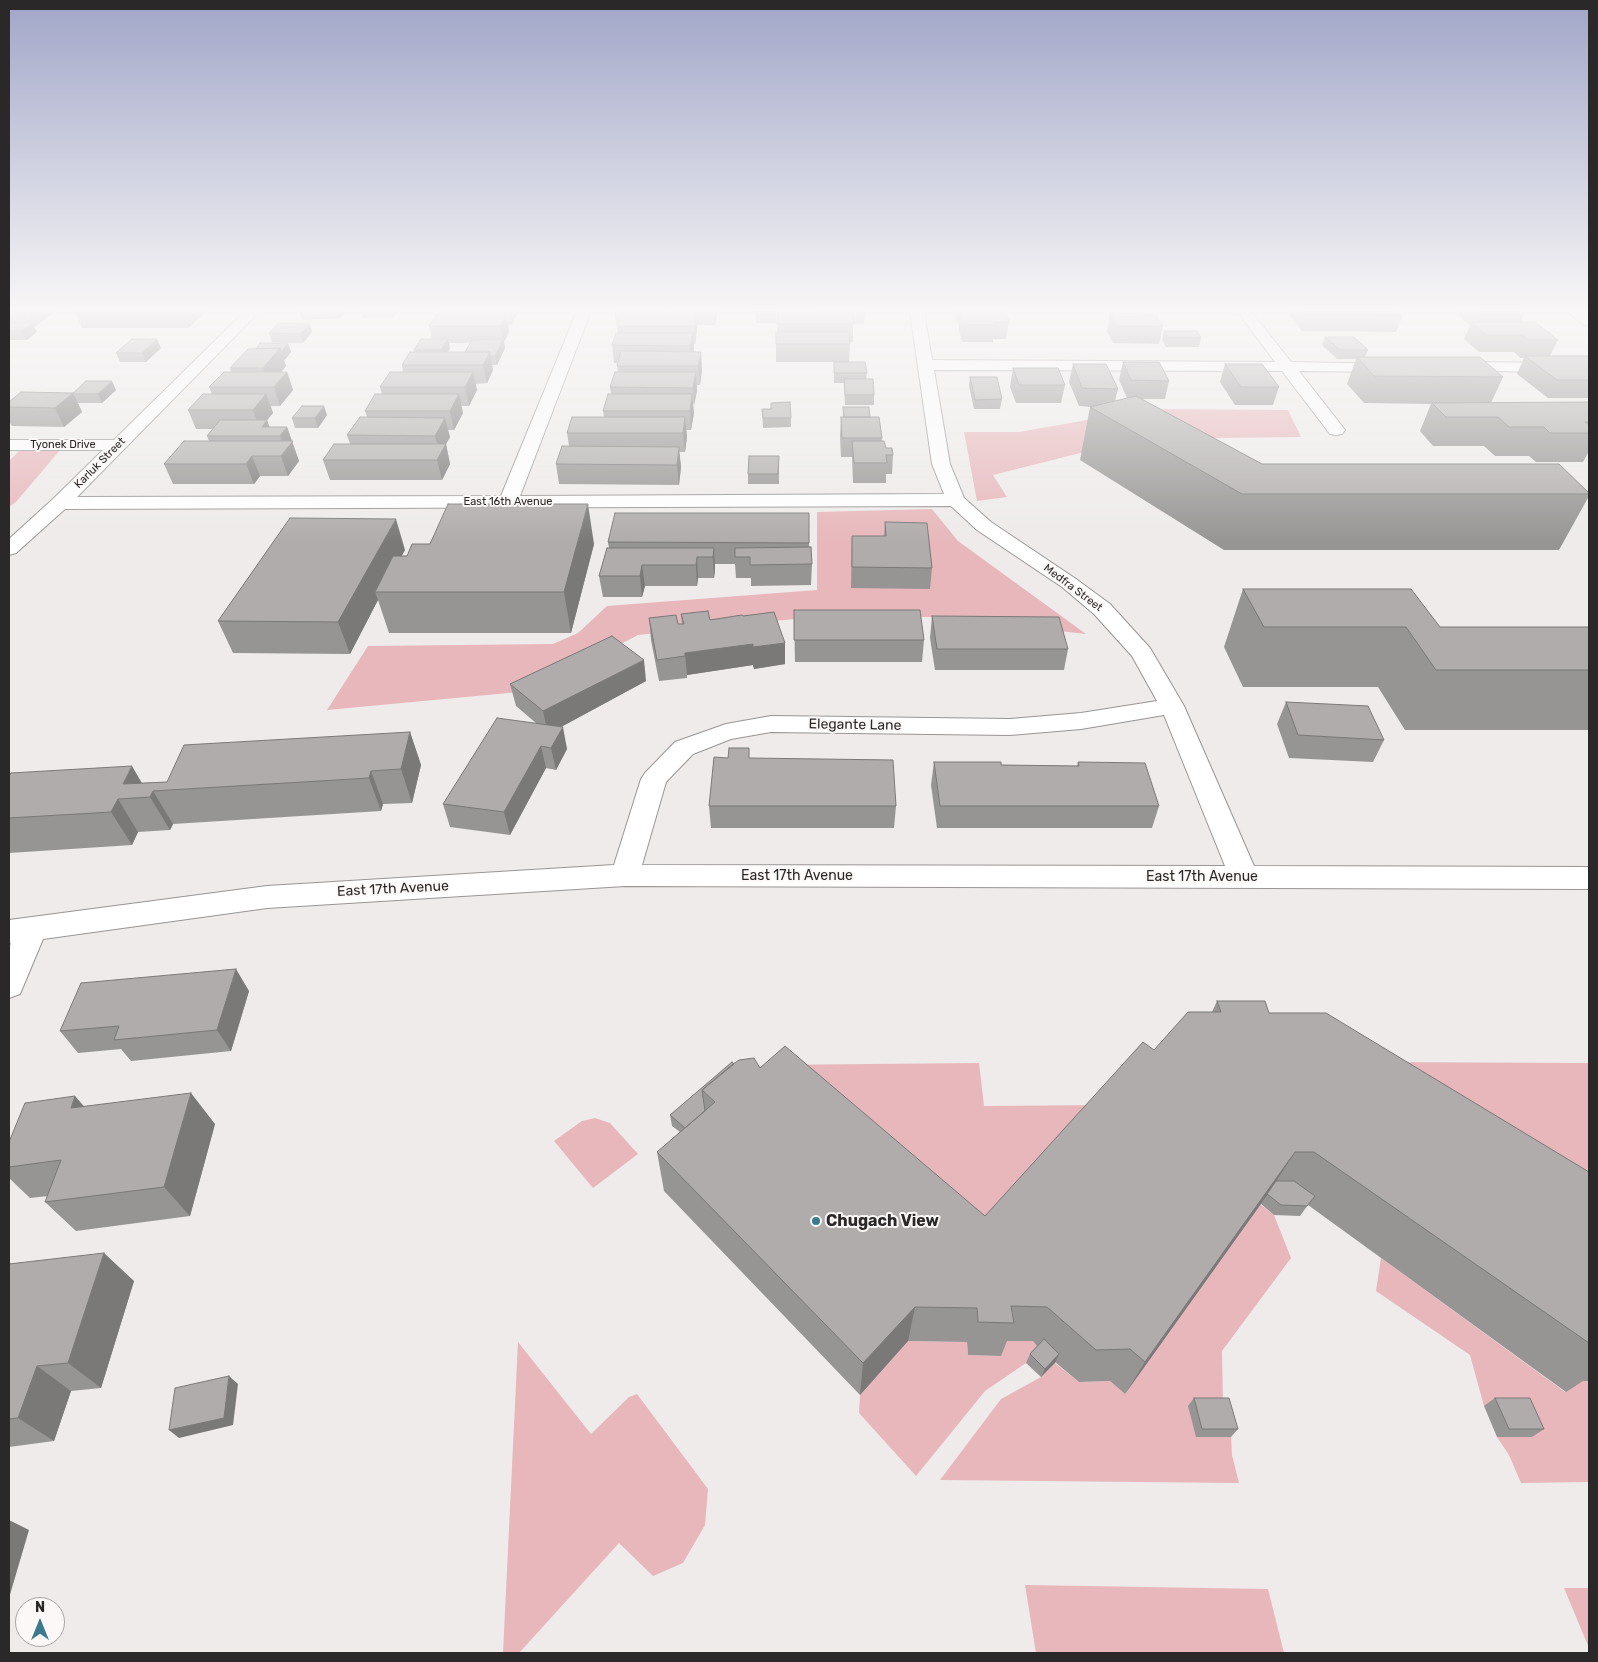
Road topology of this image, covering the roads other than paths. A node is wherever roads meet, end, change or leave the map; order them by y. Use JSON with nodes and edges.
{"nodes":[{"id":1,"x":175,"y":389,"type":"edge"},
{"id":2,"x":553,"y":389,"type":"edge"},
{"id":3,"x":930,"y":389,"type":"edge"},
{"id":4,"x":1304,"y":389,"type":"edge"},
{"id":5,"x":1336,"y":430,"type":"dead end"},
{"id":6,"x":9,"y":445,"type":"edge"},
{"id":7,"x":118,"y":445,"type":"junction"},
{"id":8,"x":956,"y":500,"type":"junction"},
{"id":9,"x":508,"y":502,"type":"junction"},
{"id":10,"x":60,"y":503,"type":"junction"},
{"id":11,"x":9,"y":549,"type":"edge"},
{"id":12,"x":1172,"y":706,"type":"junction"},
{"id":13,"x":625,"y":875,"type":"junction"},
{"id":14,"x":1244,"y":877,"type":"junction"},
{"id":15,"x":1589,"y":878,"type":"edge"},
{"id":16,"x":21,"y":930,"type":"edge"},
{"id":17,"x":9,"y":985,"type":"edge"}],
"edges":[{"from":1,"to":7,"type":"street","name":"Karluk Street"},
{"from":2,"to":9,"type":"street"},
{"from":3,"to":8,"type":"street","name":"Medfra Street"},
{"from":4,"to":5,"type":"street"},
{"from":6,"to":7,"type":"street","name":"Tyonek Drive"},
{"from":7,"to":10,"type":"street","name":"Karluk Street"},
{"from":8,"to":9,"type":"street","name":"East 16th Avenue"},
{"from":8,"to":12,"type":"street","name":"Medfra Street"},
{"from":9,"to":10,"type":"street","name":"East 16th Avenue"},
{"from":10,"to":11,"type":"street","name":"Karluk Street"},
{"from":12,"to":13,"type":"street","name":"Elegante Lane"},
{"from":12,"to":14,"type":"street","name":"Medfra Street"},
{"from":13,"to":14,"type":"street","name":"East 17th Avenue"},
{"from":13,"to":16,"type":"street","name":"East 17th Avenue"},
{"from":14,"to":15,"type":"street","name":"East 17th Avenue"},
{"from":16,"to":17,"type":"street"}]}
